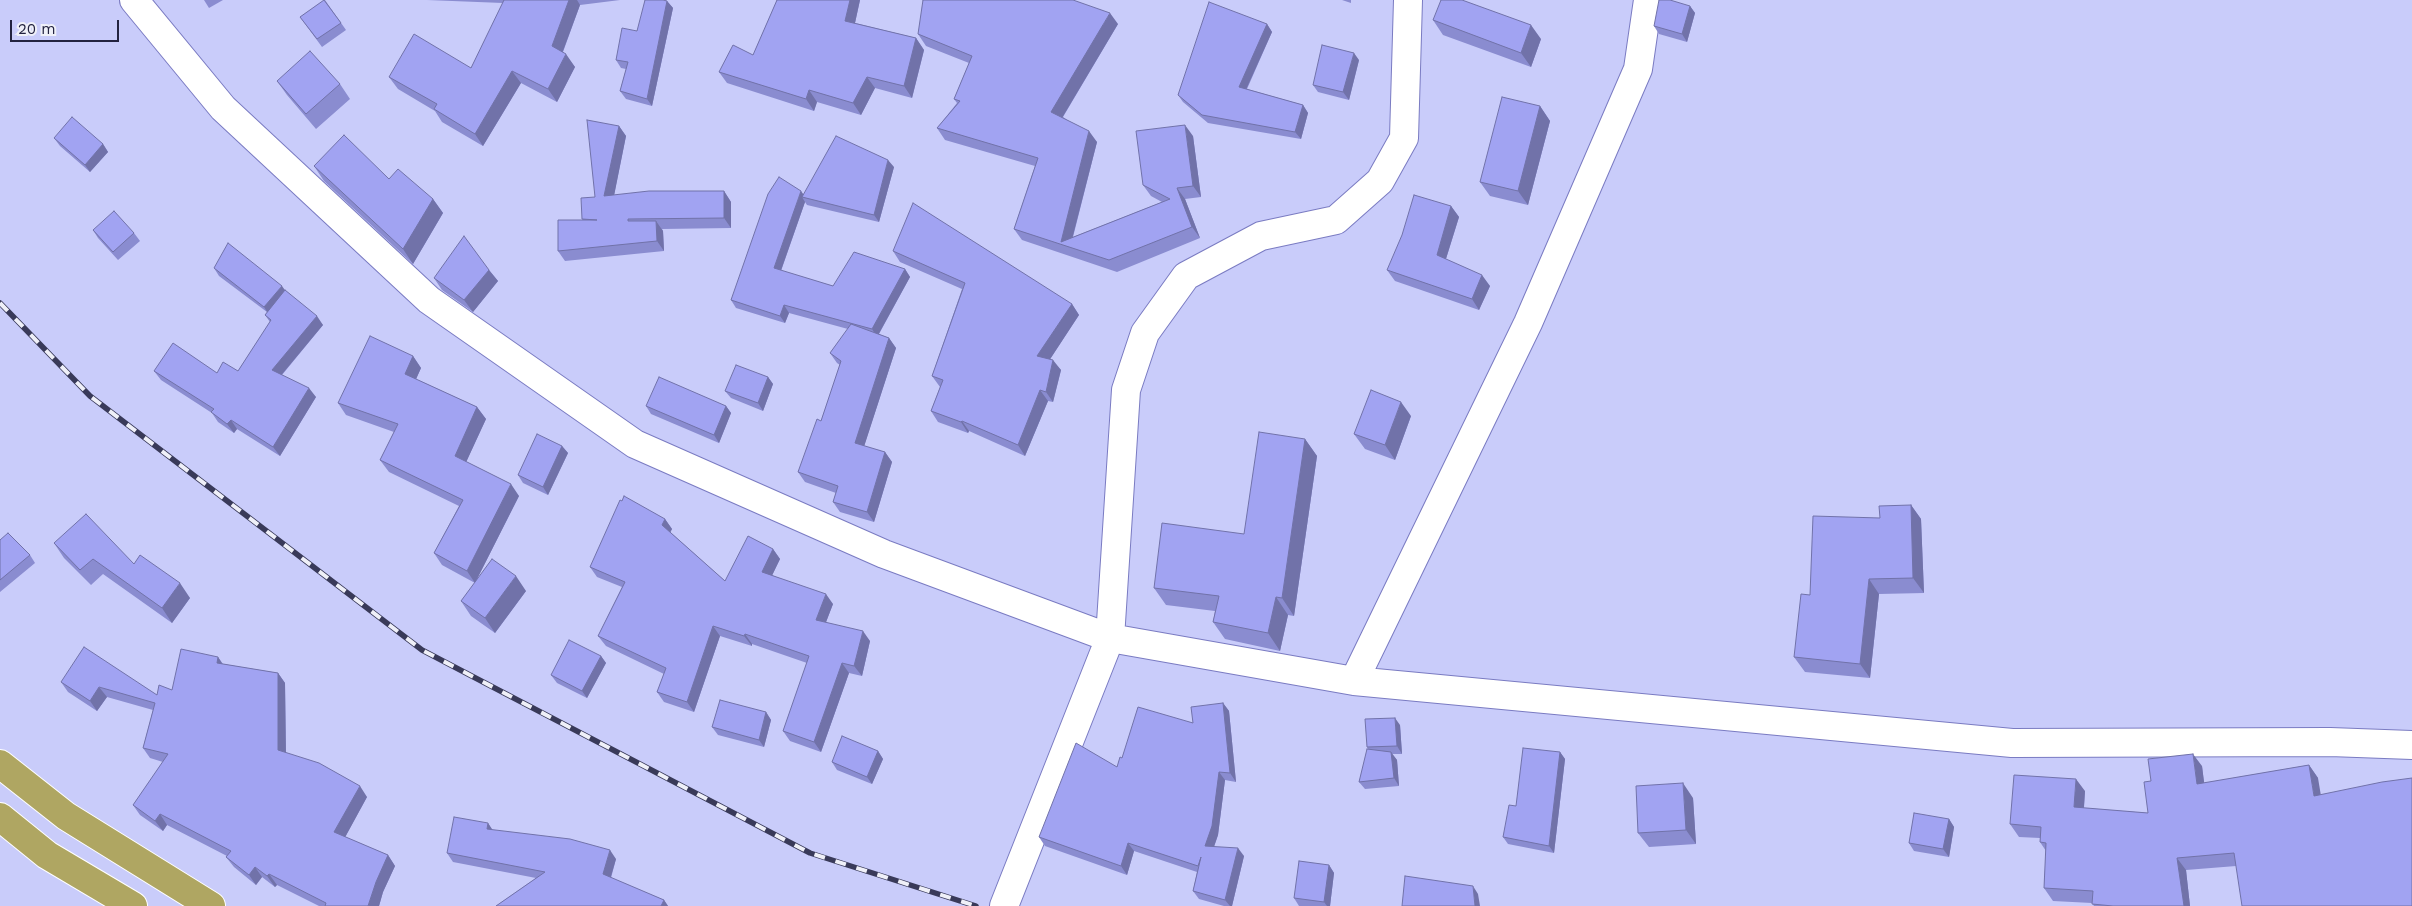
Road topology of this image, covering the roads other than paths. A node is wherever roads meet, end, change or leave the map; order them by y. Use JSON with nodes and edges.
{"nodes":[{"id":1,"x":134,"y":0,"type":"edge"},
{"id":2,"x":1408,"y":0,"type":"edge"},
{"id":3,"x":1648,"y":0,"type":"edge"},
{"id":4,"x":1110,"y":638,"type":"junction"},
{"id":5,"x":1354,"y":681,"type":"junction"},
{"id":6,"x":2412,"y":745,"type":"edge"},
{"id":7,"x":0,"y":764,"type":"edge"},
{"id":8,"x":0,"y":817,"type":"edge"},
{"id":9,"x":133,"y":906,"type":"edge"},
{"id":10,"x":211,"y":906,"type":"edge"},
{"id":11,"x":1004,"y":906,"type":"edge"}],
"edges":[{"from":1,"to":4,"type":"street"},
{"from":2,"to":4,"type":"street"},
{"from":3,"to":5,"type":"street"},
{"from":4,"to":5,"type":"street"},
{"from":4,"to":11,"type":"street"},
{"from":5,"to":6,"type":"street"},
{"from":7,"to":10,"type":"highway"},
{"from":8,"to":9,"type":"highway"}]}
